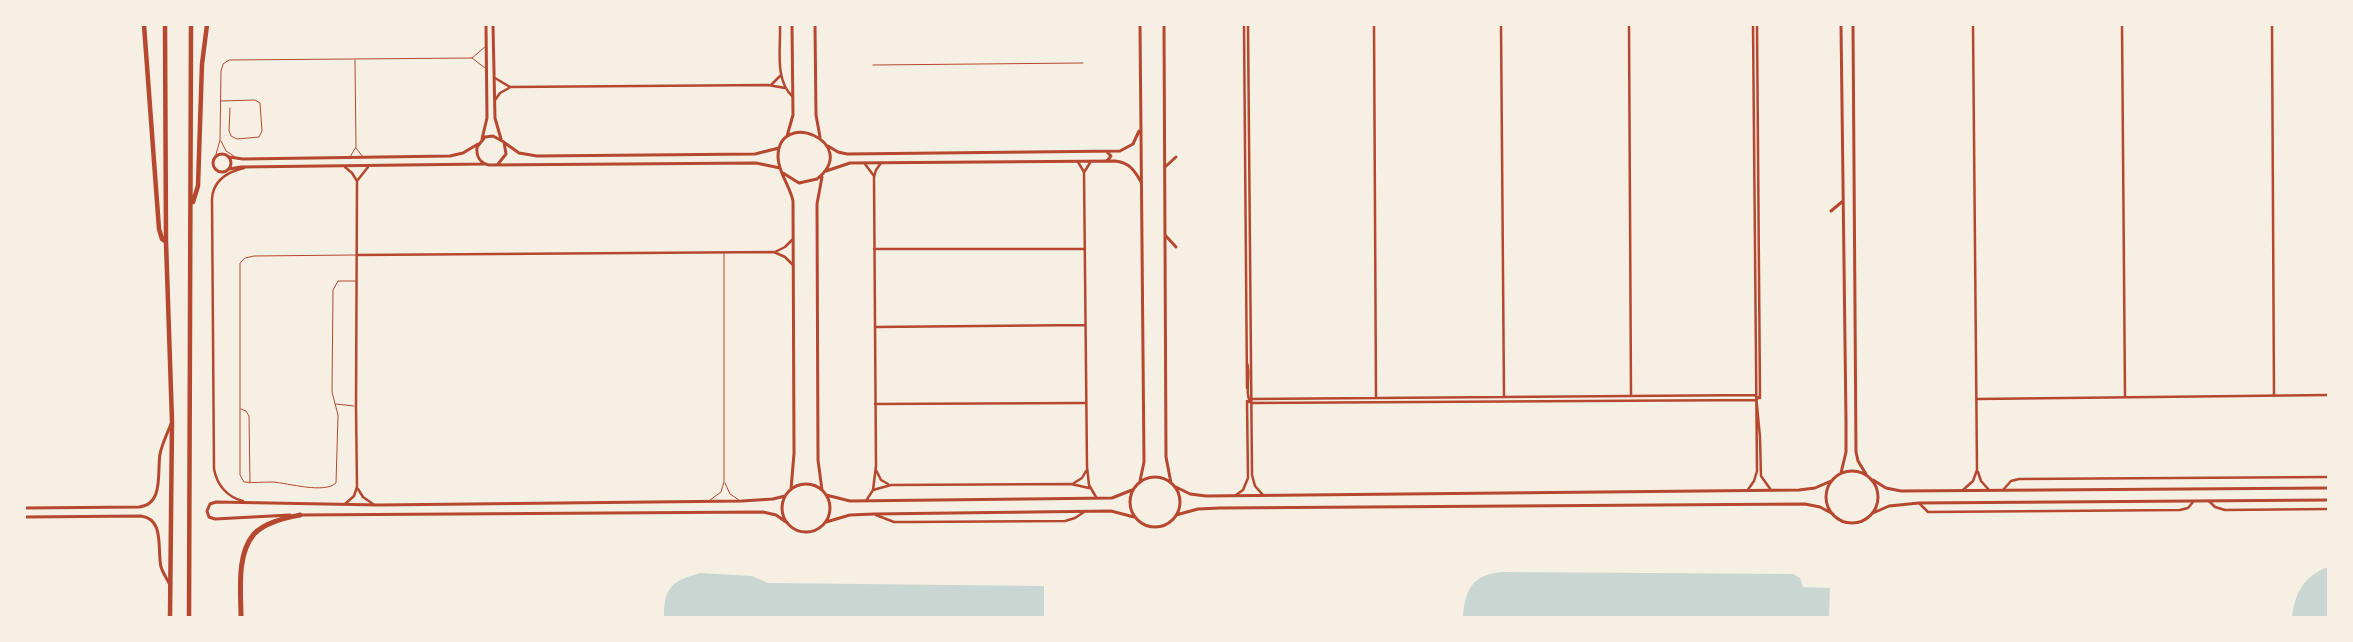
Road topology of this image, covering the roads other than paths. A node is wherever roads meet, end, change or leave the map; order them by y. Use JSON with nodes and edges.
{"nodes":[{"id":1,"x":144,"y":25,"type":"edge"},
{"id":2,"x":165,"y":25,"type":"edge"},
{"id":3,"x":191,"y":25,"type":"edge"},
{"id":4,"x":207,"y":25,"type":"edge"},
{"id":5,"x":486,"y":25,"type":"edge"},
{"id":6,"x":494,"y":25,"type":"edge"},
{"id":7,"x":780,"y":25,"type":"edge"},
{"id":8,"x":792,"y":25,"type":"edge"},
{"id":9,"x":815,"y":25,"type":"edge"},
{"id":10,"x":1140,"y":25,"type":"edge"},
{"id":11,"x":1164,"y":25,"type":"edge"},
{"id":12,"x":1244,"y":25,"type":"edge"},
{"id":13,"x":1248,"y":25,"type":"edge"},
{"id":14,"x":1374,"y":25,"type":"edge"},
{"id":15,"x":1501,"y":25,"type":"edge"},
{"id":16,"x":1629,"y":25,"type":"edge"},
{"id":17,"x":1753,"y":25,"type":"edge"},
{"id":18,"x":1757,"y":25,"type":"edge"},
{"id":19,"x":1841,"y":25,"type":"edge"},
{"id":20,"x":1853,"y":25,"type":"edge"},
{"id":21,"x":1973,"y":25,"type":"edge"},
{"id":22,"x":2122,"y":25,"type":"edge"},
{"id":23,"x":2272,"y":25,"type":"edge"},
{"id":24,"x":486,"y":46,"type":"junction"},
{"id":25,"x":472,"y":58,"type":"junction"},
{"id":26,"x":355,"y":59,"type":"junction"},
{"id":27,"x":873,"y":64,"type":"dead end"},
{"id":28,"x":1083,"y":64,"type":"dead end"},
{"id":29,"x":486,"y":71,"type":"junction"},
{"id":30,"x":781,"y":74,"type":"junction"},
{"id":31,"x":494,"y":77,"type":"junction"},
{"id":32,"x":768,"y":85,"type":"junction"},
{"id":33,"x":510,"y":87,"type":"junction"},
{"id":34,"x":785,"y":88,"type":"junction"},
{"id":35,"x":793,"y":98,"type":"junction"},
{"id":36,"x":221,"y":101,"type":"junction"},
{"id":37,"x":494,"y":102,"type":"junction"},
{"id":38,"x":230,"y":108,"type":"dead end"},
{"id":39,"x":1141,"y":128,"type":"junction"},
{"id":40,"x":786,"y":138,"type":"junction"},
{"id":41,"x":820,"y":138,"type":"junction"},
{"id":42,"x":220,"y":140,"type":"junction"},
{"id":43,"x":481,"y":140,"type":"junction"},
{"id":44,"x":502,"y":141,"type":"junction"},
{"id":45,"x":478,"y":144,"type":"junction"},
{"id":46,"x":825,"y":144,"type":"junction"},
{"id":47,"x":356,"y":147,"type":"junction"},
{"id":48,"x":780,"y":147,"type":"junction"},
{"id":49,"x":1106,"y":151,"type":"junction"},
{"id":50,"x":229,"y":157,"type":"junction"},
{"id":51,"x":350,"y":157,"type":"junction"},
{"id":52,"x":364,"y":157,"type":"junction"},
{"id":53,"x":1176,"y":157,"type":"dead end"},
{"id":54,"x":215,"y":158,"type":"junction"},
{"id":55,"x":247,"y":159,"type":"junction"},
{"id":56,"x":1077,"y":161,"type":"junction"},
{"id":57,"x":1092,"y":161,"type":"junction"},
{"id":58,"x":1106,"y":161,"type":"junction"},
{"id":59,"x":882,"y":162,"type":"junction"},
{"id":60,"x":864,"y":163,"type":"junction"},
{"id":61,"x":485,"y":164,"type":"junction"},
{"id":62,"x":498,"y":164,"type":"junction"},
{"id":63,"x":247,"y":167,"type":"junction"},
{"id":64,"x":345,"y":167,"type":"junction"},
{"id":65,"x":368,"y":167,"type":"junction"},
{"id":66,"x":1165,"y":167,"type":"junction"},
{"id":67,"x":780,"y":168,"type":"junction"},
{"id":68,"x":229,"y":169,"type":"junction"},
{"id":69,"x":826,"y":171,"type":"junction"},
{"id":70,"x":1084,"y":172,"type":"junction"},
{"id":71,"x":783,"y":173,"type":"junction"},
{"id":72,"x":822,"y":175,"type":"junction"},
{"id":73,"x":874,"y":177,"type":"junction"},
{"id":74,"x":357,"y":181,"type":"junction"},
{"id":75,"x":1141,"y":183,"type":"junction"},
{"id":76,"x":1843,"y":201,"type":"junction"},
{"id":77,"x":192,"y":206,"type":"junction"},
{"id":78,"x":1754,"y":207,"type":"junction"},
{"id":79,"x":1758,"y":207,"type":"junction"},
{"id":80,"x":1831,"y":211,"type":"dead end"},
{"id":81,"x":1165,"y":235,"type":"junction"},
{"id":82,"x":794,"y":238,"type":"junction"},
{"id":83,"x":166,"y":242,"type":"junction"},
{"id":84,"x":1176,"y":247,"type":"dead end"},
{"id":85,"x":874,"y":249,"type":"junction"},
{"id":86,"x":1084,"y":249,"type":"junction"},
{"id":87,"x":724,"y":252,"type":"junction"},
{"id":88,"x":774,"y":252,"type":"junction"},
{"id":89,"x":356,"y":255,"type":"junction"},
{"id":90,"x":793,"y":266,"type":"junction"},
{"id":91,"x":356,"y":281,"type":"junction"},
{"id":92,"x":1085,"y":325,"type":"junction"},
{"id":93,"x":875,"y":327,"type":"junction"},
{"id":94,"x":2328,"y":395,"type":"edge"},
{"id":95,"x":1631,"y":396,"type":"junction"},
{"id":96,"x":2274,"y":396,"type":"junction"},
{"id":97,"x":1504,"y":397,"type":"junction"},
{"id":98,"x":2125,"y":397,"type":"junction"},
{"id":99,"x":1757,"y":398,"type":"junction"},
{"id":100,"x":1976,"y":399,"type":"junction"},
{"id":101,"x":1377,"y":400,"type":"junction"},
{"id":102,"x":1631,"y":400,"type":"junction"},
{"id":103,"x":1250,"y":401,"type":"junction"},
{"id":104,"x":1504,"y":402,"type":"junction"},
{"id":105,"x":1085,"y":403,"type":"junction"},
{"id":106,"x":336,"y":404,"type":"junction"},
{"id":107,"x":875,"y":404,"type":"junction"},
{"id":108,"x":356,"y":407,"type":"junction"},
{"id":109,"x":240,"y":409,"type":"junction"},
{"id":110,"x":172,"y":421,"type":"junction"},
{"id":111,"x":876,"y":466,"type":"junction"},
{"id":112,"x":1087,"y":467,"type":"junction"},
{"id":113,"x":1977,"y":470,"type":"junction"},
{"id":114,"x":1841,"y":472,"type":"junction"},
{"id":115,"x":1866,"y":474,"type":"junction"},
{"id":116,"x":2328,"y":477,"type":"edge"},
{"id":117,"x":1873,"y":480,"type":"junction"},
{"id":118,"x":1140,"y":481,"type":"junction"},
{"id":119,"x":1831,"y":481,"type":"junction"},
{"id":120,"x":250,"y":482,"type":"junction"},
{"id":121,"x":724,"y":482,"type":"junction"},
{"id":122,"x":1171,"y":483,"type":"junction"},
{"id":123,"x":1071,"y":484,"type":"junction"},
{"id":124,"x":891,"y":485,"type":"junction"},
{"id":125,"x":1174,"y":486,"type":"junction"},
{"id":126,"x":357,"y":487,"type":"junction"},
{"id":127,"x":1090,"y":488,"type":"junction"},
{"id":128,"x":2328,"y":488,"type":"edge"},
{"id":129,"x":791,"y":489,"type":"junction"},
{"id":130,"x":822,"y":490,"type":"junction"},
{"id":131,"x":873,"y":490,"type":"junction"},
{"id":132,"x":1132,"y":490,"type":"junction"},
{"id":133,"x":1771,"y":490,"type":"junction"},
{"id":134,"x":1962,"y":490,"type":"junction"},
{"id":135,"x":1989,"y":490,"type":"junction"},
{"id":136,"x":2003,"y":490,"type":"junction"},
{"id":137,"x":1747,"y":491,"type":"junction"},
{"id":138,"x":826,"y":495,"type":"junction"},
{"id":139,"x":1236,"y":495,"type":"junction"},
{"id":140,"x":1263,"y":495,"type":"junction"},
{"id":141,"x":785,"y":496,"type":"junction"},
{"id":142,"x":1096,"y":498,"type":"junction"},
{"id":143,"x":2328,"y":500,"type":"edge"},
{"id":144,"x":742,"y":501,"type":"junction"},
{"id":145,"x":866,"y":501,"type":"junction"},
{"id":146,"x":2194,"y":501,"type":"junction"},
{"id":147,"x":2209,"y":501,"type":"junction"},
{"id":148,"x":703,"y":502,"type":"junction"},
{"id":149,"x":1919,"y":503,"type":"junction"},
{"id":150,"x":256,"y":504,"type":"junction"},
{"id":151,"x":344,"y":505,"type":"junction"},
{"id":152,"x":379,"y":505,"type":"junction"},
{"id":153,"x":25,"y":508,"type":"edge"},
{"id":154,"x":2328,"y":509,"type":"edge"},
{"id":155,"x":1085,"y":510,"type":"junction"},
{"id":156,"x":1873,"y":513,"type":"junction"},
{"id":157,"x":300,"y":514,"type":"junction"},
{"id":158,"x":874,"y":514,"type":"junction"},
{"id":159,"x":1833,"y":514,"type":"junction"},
{"id":160,"x":1176,"y":515,"type":"junction"},
{"id":161,"x":1134,"y":516,"type":"junction"},
{"id":162,"x":25,"y":517,"type":"edge"},
{"id":163,"x":786,"y":522,"type":"junction"},
{"id":164,"x":826,"y":522,"type":"junction"},
{"id":165,"x":170,"y":585,"type":"junction"},
{"id":166,"x":170,"y":617,"type":"edge"},
{"id":167,"x":189,"y":617,"type":"edge"},
{"id":168,"x":240,"y":617,"type":"edge"}],
"edges":[{"from":1,"to":83,"type":"highway"},
{"from":2,"to":83,"type":"highway"},
{"from":3,"to":77,"type":"highway"},
{"from":4,"to":77,"type":"highway"},
{"from":5,"to":24,"type":"street"},
{"from":6,"to":31,"type":"street"},
{"from":7,"to":30,"type":"street"},
{"from":8,"to":35,"type":"street"},
{"from":9,"to":41,"type":"street"},
{"from":10,"to":39,"type":"street"},
{"from":11,"to":66,"type":"street"},
{"from":12,"to":103,"type":"street"},
{"from":13,"to":103,"type":"street"},
{"from":14,"to":101,"type":"street"},
{"from":15,"to":97,"type":"street"},
{"from":16,"to":95,"type":"street"},
{"from":17,"to":78,"type":"street"},
{"from":18,"to":79,"type":"street"},
{"from":19,"to":76,"type":"street"},
{"from":20,"to":115,"type":"street"},
{"from":21,"to":100,"type":"street"},
{"from":22,"to":98,"type":"street"},
{"from":23,"to":96,"type":"street"},
{"from":24,"to":25,"type":"lane"},
{"from":24,"to":29,"type":"street"},
{"from":25,"to":26,"type":"lane"},
{"from":25,"to":29,"type":"lane"},
{"from":26,"to":36,"type":"lane"},
{"from":26,"to":47,"type":"lane"},
{"from":27,"to":28,"type":"lane"},
{"from":29,"to":43,"type":"street"},
{"from":30,"to":32,"type":"street"},
{"from":30,"to":34,"type":"street"},
{"from":31,"to":33,"type":"street"},
{"from":31,"to":37,"type":"street"},
{"from":32,"to":33,"type":"street"},
{"from":32,"to":34,"type":"street"},
{"from":33,"to":37,"type":"street"},
{"from":34,"to":35,"type":"street"},
{"from":35,"to":40,"type":"street"},
{"from":36,"to":38,"type":"lane"},
{"from":36,"to":42,"type":"lane"},
{"from":37,"to":44,"type":"street"},
{"from":39,"to":49,"type":"street"},
{"from":39,"to":75,"type":"street"},
{"from":40,"to":41,"type":"street"},
{"from":40,"to":48,"type":"street"},
{"from":41,"to":46,"type":"street"},
{"from":42,"to":54,"type":"lane"},
{"from":42,"to":55,"type":"lane"},
{"from":43,"to":44,"type":"street"},
{"from":43,"to":45,"type":"street"},
{"from":44,"to":48,"type":"street"},
{"from":44,"to":62,"type":"street"},
{"from":45,"to":52,"type":"street"},
{"from":45,"to":61,"type":"street"},
{"from":46,"to":49,"type":"street"},
{"from":46,"to":69,"type":"street"},
{"from":47,"to":51,"type":"lane"},
{"from":47,"to":52,"type":"lane"},
{"from":48,"to":67,"type":"street"},
{"from":49,"to":58,"type":"street"},
{"from":50,"to":54,"type":"street"},
{"from":50,"to":55,"type":"street"},
{"from":50,"to":68,"type":"street"},
{"from":51,"to":52,"type":"street"},
{"from":51,"to":55,"type":"street"},
{"from":53,"to":66,"type":"street"},
{"from":54,"to":68,"type":"street"},
{"from":56,"to":57,"type":"street"},
{"from":56,"to":59,"type":"street"},
{"from":56,"to":70,"type":"street"},
{"from":57,"to":58,"type":"street"},
{"from":57,"to":70,"type":"street"},
{"from":58,"to":75,"type":"street"},
{"from":59,"to":60,"type":"street"},
{"from":59,"to":73,"type":"street"},
{"from":60,"to":69,"type":"street"},
{"from":60,"to":73,"type":"street"},
{"from":61,"to":62,"type":"street"},
{"from":61,"to":65,"type":"street"},
{"from":62,"to":67,"type":"street"},
{"from":63,"to":64,"type":"street"},
{"from":63,"to":68,"type":"street"},
{"from":63,"to":150,"type":"street"},
{"from":64,"to":65,"type":"street"},
{"from":64,"to":74,"type":"street"},
{"from":65,"to":74,"type":"street"},
{"from":66,"to":81,"type":"street"},
{"from":67,"to":71,"type":"street"},
{"from":69,"to":72,"type":"street"},
{"from":70,"to":86,"type":"street"},
{"from":71,"to":72,"type":"street"},
{"from":71,"to":82,"type":"street"},
{"from":72,"to":130,"type":"street"},
{"from":73,"to":85,"type":"street"},
{"from":74,"to":89,"type":"street"},
{"from":75,"to":118,"type":"street"},
{"from":76,"to":80,"type":"street"},
{"from":76,"to":114,"type":"street"},
{"from":77,"to":167,"type":"highway"},
{"from":78,"to":79,"type":"street"},
{"from":78,"to":99,"type":"street"},
{"from":79,"to":99,"type":"street"},
{"from":81,"to":84,"type":"street"},
{"from":81,"to":122,"type":"street"},
{"from":82,"to":88,"type":"street"},
{"from":82,"to":90,"type":"street"},
{"from":83,"to":110,"type":"highway"},
{"from":85,"to":86,"type":"street"},
{"from":85,"to":93,"type":"street"},
{"from":86,"to":92,"type":"street"},
{"from":87,"to":88,"type":"street"},
{"from":87,"to":89,"type":"street"},
{"from":87,"to":121,"type":"lane"},
{"from":88,"to":90,"type":"street"},
{"from":89,"to":91,"type":"street"},
{"from":89,"to":109,"type":"lane"},
{"from":90,"to":129,"type":"street"},
{"from":91,"to":106,"type":"lane"},
{"from":91,"to":108,"type":"street"},
{"from":92,"to":93,"type":"street"},
{"from":92,"to":105,"type":"street"},
{"from":93,"to":107,"type":"street"},
{"from":94,"to":96,"type":"street"},
{"from":95,"to":97,"type":"street"},
{"from":95,"to":99,"type":"street"},
{"from":95,"to":102,"type":"street"},
{"from":96,"to":98,"type":"street"},
{"from":97,"to":101,"type":"street"},
{"from":97,"to":104,"type":"street"},
{"from":98,"to":100,"type":"street"},
{"from":99,"to":102,"type":"street"},
{"from":99,"to":133,"type":"street"},
{"from":99,"to":137,"type":"street"},
{"from":100,"to":113,"type":"street"},
{"from":101,"to":103,"type":"street"},
{"from":101,"to":104,"type":"street"},
{"from":102,"to":104,"type":"street"},
{"from":103,"to":139,"type":"street"},
{"from":103,"to":140,"type":"street"},
{"from":105,"to":107,"type":"street"},
{"from":105,"to":112,"type":"street"},
{"from":106,"to":108,"type":"lane"},
{"from":106,"to":120,"type":"lane"},
{"from":107,"to":111,"type":"street"},
{"from":108,"to":126,"type":"street"},
{"from":109,"to":120,"type":"lane"},
{"from":109,"to":120,"type":"lane"},
{"from":110,"to":153,"type":"street"},
{"from":110,"to":165,"type":"highway"},
{"from":111,"to":124,"type":"street"},
{"from":111,"to":131,"type":"street"},
{"from":112,"to":123,"type":"street"},
{"from":112,"to":127,"type":"street"},
{"from":113,"to":134,"type":"street"},
{"from":113,"to":135,"type":"street"},
{"from":114,"to":115,"type":"street"},
{"from":114,"to":119,"type":"street"},
{"from":115,"to":117,"type":"street"},
{"from":116,"to":136,"type":"street"},
{"from":117,"to":134,"type":"street"},
{"from":117,"to":156,"type":"street"},
{"from":118,"to":122,"type":"street"},
{"from":118,"to":132,"type":"street"},
{"from":119,"to":133,"type":"street"},
{"from":119,"to":159,"type":"street"},
{"from":121,"to":144,"type":"lane"},
{"from":121,"to":148,"type":"lane"},
{"from":122,"to":125,"type":"street"},
{"from":123,"to":124,"type":"street"},
{"from":123,"to":127,"type":"street"},
{"from":124,"to":131,"type":"street"},
{"from":125,"to":139,"type":"street"},
{"from":125,"to":160,"type":"street"},
{"from":126,"to":151,"type":"street"},
{"from":126,"to":152,"type":"street"},
{"from":127,"to":142,"type":"street"},
{"from":128,"to":136,"type":"street"},
{"from":129,"to":130,"type":"street"},
{"from":129,"to":141,"type":"street"},
{"from":130,"to":138,"type":"street"},
{"from":131,"to":145,"type":"street"},
{"from":132,"to":142,"type":"street"},
{"from":132,"to":161,"type":"street"},
{"from":133,"to":137,"type":"street"},
{"from":134,"to":135,"type":"street"},
{"from":135,"to":136,"type":"street"},
{"from":137,"to":140,"type":"street"},
{"from":138,"to":145,"type":"street"},
{"from":138,"to":164,"type":"street"},
{"from":139,"to":140,"type":"street"},
{"from":141,"to":144,"type":"street"},
{"from":141,"to":163,"type":"street"},
{"from":142,"to":145,"type":"street"},
{"from":143,"to":147,"type":"street"},
{"from":144,"to":148,"type":"street"},
{"from":146,"to":147,"type":"street"},
{"from":146,"to":149,"type":"street"},
{"from":146,"to":149,"type":"street"},
{"from":147,"to":154,"type":"street"},
{"from":148,"to":152,"type":"street"},
{"from":149,"to":156,"type":"street"},
{"from":150,"to":151,"type":"street"},
{"from":150,"to":157,"type":"street"},
{"from":151,"to":152,"type":"street"},
{"from":155,"to":158,"type":"street"},
{"from":155,"to":158,"type":"street"},
{"from":155,"to":161,"type":"street"},
{"from":156,"to":159,"type":"street"},
{"from":157,"to":163,"type":"street"},
{"from":157,"to":168,"type":"highway"},
{"from":158,"to":164,"type":"street"},
{"from":159,"to":160,"type":"street"},
{"from":160,"to":161,"type":"street"},
{"from":162,"to":165,"type":"street"},
{"from":163,"to":164,"type":"street"},
{"from":165,"to":166,"type":"highway"}]}
